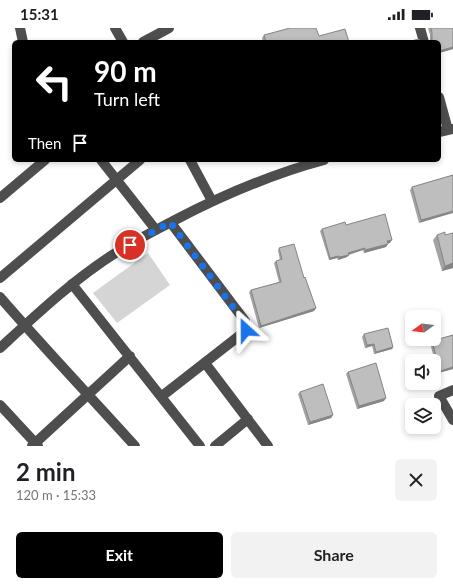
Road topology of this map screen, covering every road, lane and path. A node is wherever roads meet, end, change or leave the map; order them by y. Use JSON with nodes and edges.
{"nodes":[{"id":1,"x":20,"y":28,"type":"edge"},
{"id":2,"x":115,"y":28,"type":"edge"},
{"id":3,"x":169,"y":28,"type":"edge"},
{"id":4,"x":420,"y":28,"type":"edge"},
{"id":5,"x":23,"y":40,"type":"edge"},
{"id":6,"x":122,"y":40,"type":"edge"},
{"id":7,"x":147,"y":40,"type":"edge"},
{"id":8,"x":423,"y":40,"type":"edge"},
{"id":9,"x":441,"y":106,"type":"edge"},
{"id":10,"x":447,"y":131,"type":"edge"},
{"id":11,"x":44,"y":162,"type":"edge"},
{"id":12,"x":102,"y":162,"type":"edge"},
{"id":13,"x":138,"y":162,"type":"edge"},
{"id":14,"x":191,"y":162,"type":"edge"},
{"id":15,"x":318,"y":162,"type":"edge"},
{"id":16,"x":116,"y":180,"type":"junction"},
{"id":17,"x":0,"y":198,"type":"edge"},
{"id":18,"x":212,"y":201,"type":"junction"},
{"id":19,"x":170,"y":222,"type":"junction"},
{"id":20,"x":156,"y":230,"type":"junction"},
{"id":21,"x":0,"y":278,"type":"edge"},
{"id":22,"x":72,"y":284,"type":"junction"},
{"id":23,"x":0,"y":297,"type":"edge"},
{"id":24,"x":25,"y":326,"type":"junction"},
{"id":25,"x":0,"y":348,"type":"edge"},
{"id":26,"x":130,"y":356,"type":"junction"},
{"id":27,"x":205,"y":363,"type":"junction"},
{"id":28,"x":453,"y":390,"type":"edge"},
{"id":29,"x":89,"y":394,"type":"junction"},
{"id":30,"x":162,"y":396,"type":"junction"},
{"id":31,"x":1,"y":407,"type":"edge"},
{"id":32,"x":248,"y":419,"type":"junction"},
{"id":33,"x":453,"y":420,"type":"edge"},
{"id":34,"x":35,"y":445,"type":"edge"},
{"id":35,"x":135,"y":446,"type":"edge"},
{"id":36,"x":200,"y":446,"type":"edge"},
{"id":37,"x":215,"y":446,"type":"edge"},
{"id":38,"x":268,"y":446,"type":"edge"}],
"edges":[{"from":1,"to":5,"type":"street"},
{"from":2,"to":6,"type":"street"},
{"from":3,"to":7,"type":"street"},
{"from":4,"to":8,"type":"street"},
{"from":9,"to":10,"type":"street"},
{"from":11,"to":17,"type":"street"},
{"from":12,"to":16,"type":"street"},
{"from":13,"to":16,"type":"street"},
{"from":14,"to":18,"type":"street"},
{"from":15,"to":18,"type":"street"},
{"from":16,"to":20,"type":"street"},
{"from":16,"to":21,"type":"street"},
{"from":18,"to":19,"type":"street"},
{"from":19,"to":20,"type":"street"},
{"from":19,"to":27,"type":"street"},
{"from":20,"to":22,"type":"street"},
{"from":22,"to":24,"type":"street"},
{"from":22,"to":26,"type":"street"},
{"from":23,"to":24,"type":"street"},
{"from":24,"to":25,"type":"street"},
{"from":24,"to":29,"type":"street"},
{"from":26,"to":29,"type":"street"},
{"from":26,"to":30,"type":"street"},
{"from":27,"to":30,"type":"street"},
{"from":27,"to":32,"type":"street"},
{"from":28,"to":33,"type":"street"},
{"from":29,"to":34,"type":"street"},
{"from":29,"to":35,"type":"street"},
{"from":30,"to":36,"type":"street"},
{"from":31,"to":34,"type":"street"},
{"from":32,"to":37,"type":"street"},
{"from":32,"to":38,"type":"street"}]}
